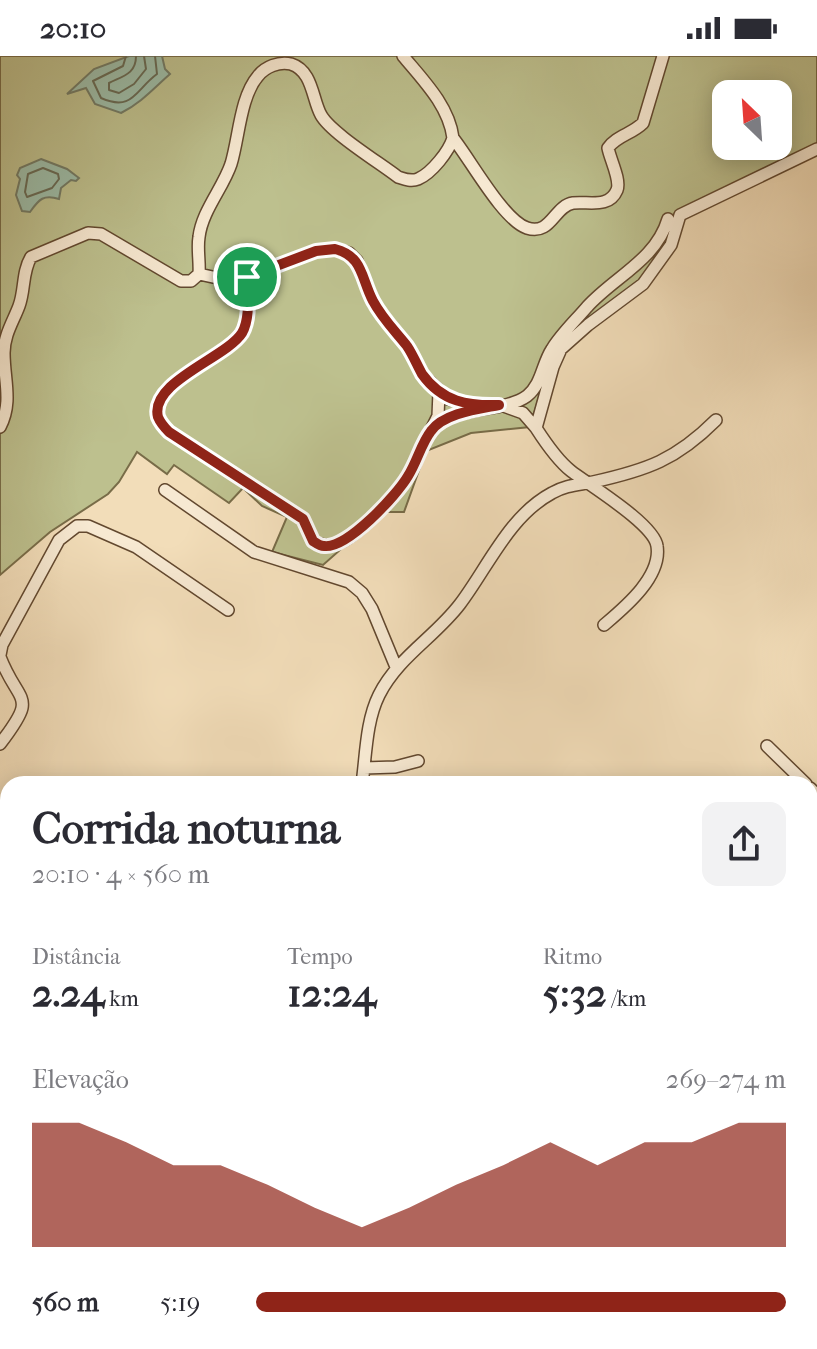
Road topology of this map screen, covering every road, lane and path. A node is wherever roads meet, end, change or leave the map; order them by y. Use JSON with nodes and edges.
{"nodes":[{"id":1,"x":403,"y":56,"type":"edge"},
{"id":2,"x":663,"y":56,"type":"edge"},
{"id":3,"x":453,"y":138,"type":"junction"},
{"id":4,"x":817,"y":149,"type":"edge"},
{"id":5,"x":668,"y":219,"type":"dead end"},
{"id":6,"x":199,"y":274,"type":"junction"},
{"id":7,"x":247,"y":277,"type":"junction"},
{"id":8,"x":439,"y":392,"type":"junction"},
{"id":9,"x":499,"y":405,"type":"junction"},
{"id":10,"x":716,"y":420,"type":"dead end"},
{"id":11,"x":0,"y":427,"type":"edge"},
{"id":12,"x":536,"y":428,"type":"junction"},
{"id":13,"x":431,"y":431,"type":"junction"},
{"id":14,"x":591,"y":483,"type":"junction"},
{"id":15,"x":165,"y":490,"type":"dead end"},
{"id":16,"x":228,"y":610,"type":"dead end"},
{"id":17,"x":604,"y":625,"type":"dead end"},
{"id":18,"x":0,"y":656,"type":"edge"},
{"id":19,"x":396,"y":667,"type":"junction"},
{"id":20,"x":0,"y":744,"type":"edge"},
{"id":21,"x":767,"y":746,"type":"dead end"},
{"id":22,"x":418,"y":761,"type":"dead end"},
{"id":23,"x":364,"y":768,"type":"junction"},
{"id":24,"x":363,"y":776,"type":"edge"},
{"id":25,"x":798,"y":776,"type":"edge"}],
"edges":[{"from":1,"to":3,"type":"street"},
{"from":2,"to":3,"type":"street"},
{"from":3,"to":6,"type":"street"},
{"from":4,"to":12,"type":"street"},
{"from":5,"to":9,"type":"street"},
{"from":6,"to":7,"type":"street"},
{"from":6,"to":11,"type":"street"},
{"from":7,"to":8,"type":"street"},
{"from":7,"to":13,"type":"street"},
{"from":8,"to":9,"type":"street"},
{"from":8,"to":13,"type":"street"},
{"from":9,"to":12,"type":"street"},
{"from":9,"to":13,"type":"street"},
{"from":10,"to":14,"type":"street"},
{"from":12,"to":14,"type":"street"},
{"from":14,"to":17,"type":"street"},
{"from":14,"to":19,"type":"street"},
{"from":15,"to":19,"type":"street"},
{"from":16,"to":18,"type":"street"},
{"from":18,"to":20,"type":"street"},
{"from":19,"to":23,"type":"street"},
{"from":21,"to":25,"type":"street"},
{"from":22,"to":23,"type":"street"},
{"from":23,"to":24,"type":"street"}]}
